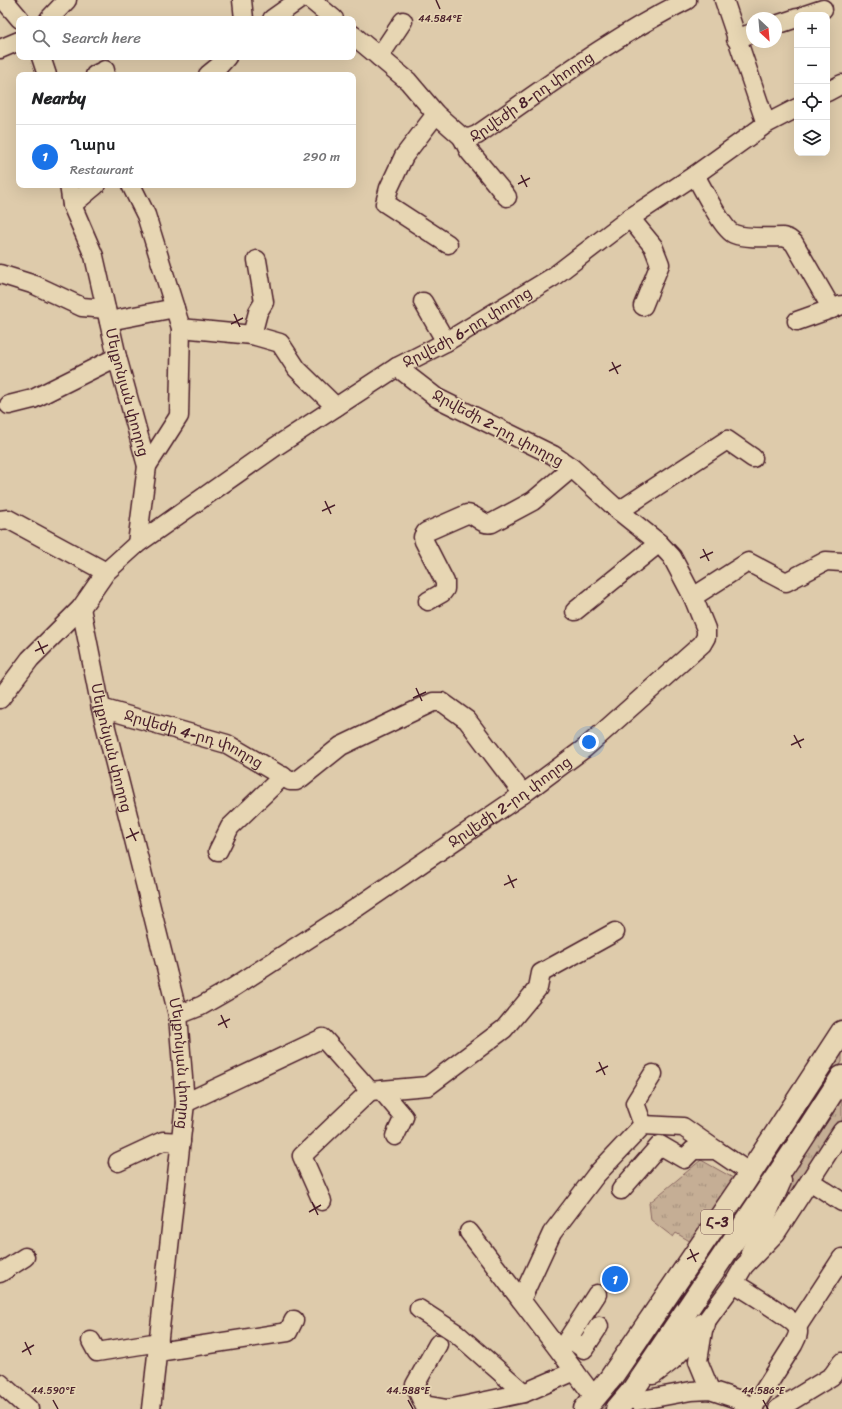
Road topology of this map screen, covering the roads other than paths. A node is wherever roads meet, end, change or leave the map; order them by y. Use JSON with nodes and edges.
{"nodes":[{"id":1,"x":4,"y":0,"type":"edge"},
{"id":2,"x":67,"y":0,"type":"edge"},
{"id":3,"x":242,"y":0,"type":"edge"},
{"id":4,"x":299,"y":0,"type":"edge"},
{"id":5,"x":311,"y":0,"type":"edge"},
{"id":6,"x":687,"y":0,"type":"edge"},
{"id":7,"x":724,"y":0,"type":"edge"},
{"id":8,"x":823,"y":9,"type":"dead end"},
{"id":9,"x":814,"y":12,"type":"edge"},
{"id":10,"x":17,"y":16,"type":"edge"},
{"id":11,"x":52,"y":16,"type":"edge"},
{"id":12,"x":244,"y":16,"type":"edge"},
{"id":13,"x":276,"y":16,"type":"edge"},
{"id":14,"x":330,"y":16,"type":"edge"},
{"id":15,"x":794,"y":19,"type":"edge"},
{"id":16,"x":403,"y":21,"type":"dead end"},
{"id":17,"x":782,"y":23,"type":"edge"},
{"id":18,"x":744,"y":36,"type":"edge"},
{"id":19,"x":356,"y":38,"type":"edge"},
{"id":20,"x":16,"y":42,"type":"edge"},
{"id":21,"x":0,"y":49,"type":"edge"},
{"id":22,"x":379,"y":57,"type":"junction"},
{"id":23,"x":42,"y":60,"type":"edge"},
{"id":24,"x":224,"y":60,"type":"edge"},
{"id":25,"x":46,"y":72,"type":"edge"},
{"id":26,"x":212,"y":72,"type":"edge"},
{"id":27,"x":842,"y":84,"type":"edge"},
{"id":28,"x":830,"y":90,"type":"edge"},
{"id":29,"x":794,"y":110,"type":"edge"},
{"id":30,"x":436,"y":114,"type":"junction"},
{"id":31,"x":766,"y":124,"type":"junction"},
{"id":32,"x":462,"y":137,"type":"junction"},
{"id":33,"x":695,"y":175,"type":"junction"},
{"id":34,"x":69,"y":188,"type":"edge"},
{"id":35,"x":92,"y":188,"type":"edge"},
{"id":36,"x":133,"y":188,"type":"edge"},
{"id":37,"x":507,"y":198,"type":"dead end"},
{"id":38,"x":72,"y":204,"type":"junction"},
{"id":39,"x":630,"y":218,"type":"junction"},
{"id":40,"x":448,"y":244,"type":"dead end"},
{"id":41,"x":257,"y":260,"type":"dead end"},
{"id":42,"x":0,"y":274,"type":"edge"},
{"id":43,"x":423,"y":302,"type":"dead end"},
{"id":44,"x":643,"y":306,"type":"dead end"},
{"id":45,"x":839,"y":306,"type":"edge"},
{"id":46,"x":175,"y":308,"type":"junction"},
{"id":47,"x":107,"y":315,"type":"junction"},
{"id":48,"x":797,"y":321,"type":"dead end"},
{"id":49,"x":181,"y":328,"type":"junction"},
{"id":50,"x":252,"y":335,"type":"junction"},
{"id":51,"x":446,"y":342,"type":"junction"},
{"id":52,"x":117,"y":357,"type":"junction"},
{"id":53,"x":397,"y":367,"type":"junction"},
{"id":54,"x":9,"y":405,"type":"dead end"},
{"id":55,"x":336,"y":407,"type":"junction"},
{"id":56,"x":753,"y":458,"type":"dead end"},
{"id":57,"x":148,"y":466,"type":"junction"},
{"id":58,"x":572,"y":468,"type":"junction"},
{"id":59,"x":619,"y":511,"type":"junction"},
{"id":60,"x":0,"y":520,"type":"edge"},
{"id":61,"x":659,"y":543,"type":"junction"},
{"id":62,"x":137,"y":544,"type":"junction"},
{"id":63,"x":842,"y":562,"type":"edge"},
{"id":64,"x":106,"y":572,"type":"junction"},
{"id":65,"x":694,"y":597,"type":"junction"},
{"id":66,"x":428,"y":601,"type":"dead end"},
{"id":67,"x":81,"y":608,"type":"junction"},
{"id":68,"x":575,"y":611,"type":"dead end"},
{"id":69,"x":0,"y":699,"type":"edge"},
{"id":70,"x":101,"y":708,"type":"junction"},
{"id":71,"x":284,"y":776,"type":"junction"},
{"id":72,"x":523,"y":794,"type":"junction"},
{"id":73,"x":218,"y":851,"type":"dead end"},
{"id":74,"x":614,"y":932,"type":"dead end"},
{"id":75,"x":178,"y":1015,"type":"junction"},
{"id":76,"x":842,"y":1032,"type":"edge"},
{"id":77,"x":653,"y":1074,"type":"dead end"},
{"id":78,"x":842,"y":1077,"type":"edge"},
{"id":79,"x":376,"y":1091,"type":"junction"},
{"id":80,"x":185,"y":1103,"type":"junction"},
{"id":81,"x":643,"y":1124,"type":"junction"},
{"id":82,"x":842,"y":1131,"type":"edge"},
{"id":83,"x":395,"y":1136,"type":"dead end"},
{"id":84,"x":181,"y":1142,"type":"junction"},
{"id":85,"x":798,"y":1145,"type":"junction"},
{"id":86,"x":716,"y":1150,"type":"junction"},
{"id":87,"x":118,"y":1162,"type":"dead end"},
{"id":88,"x":750,"y":1173,"type":"junction"},
{"id":89,"x":810,"y":1180,"type":"junction"},
{"id":90,"x":621,"y":1190,"type":"dead end"},
{"id":91,"x":322,"y":1201,"type":"dead end"},
{"id":92,"x":842,"y":1202,"type":"edge"},
{"id":93,"x":470,"y":1232,"type":"dead end"},
{"id":94,"x":25,"y":1257,"type":"dead end"},
{"id":95,"x":842,"y":1258,"type":"edge"},
{"id":96,"x":744,"y":1266,"type":"junction"},
{"id":97,"x":0,"y":1273,"type":"edge"},
{"id":98,"x":734,"y":1283,"type":"junction"},
{"id":99,"x":597,"y":1294,"type":"dead end"},
{"id":100,"x":521,"y":1300,"type":"junction"},
{"id":101,"x":419,"y":1309,"type":"dead end"},
{"id":102,"x":294,"y":1320,"type":"dead end"},
{"id":103,"x":704,"y":1324,"type":"junction"},
{"id":104,"x":599,"y":1326,"type":"dead end"},
{"id":105,"x":797,"y":1327,"type":"junction"},
{"id":106,"x":91,"y":1341,"type":"dead end"},
{"id":107,"x":438,"y":1344,"type":"dead end"},
{"id":108,"x":564,"y":1344,"type":"junction"},
{"id":109,"x":159,"y":1347,"type":"junction"},
{"id":110,"x":842,"y":1362,"type":"edge"},
{"id":111,"x":575,"y":1371,"type":"junction"},
{"id":112,"x":0,"y":1383,"type":"edge"},
{"id":113,"x":710,"y":1390,"type":"junction"},
{"id":114,"x":524,"y":1393,"type":"junction"},
{"id":115,"x":7,"y":1399,"type":"edge"},
{"id":116,"x":626,"y":1399,"type":"edge"},
{"id":117,"x":590,"y":1403,"type":"edge"},
{"id":118,"x":660,"y":1403,"type":"edge"},
{"id":119,"x":29,"y":1409,"type":"edge"},
{"id":120,"x":151,"y":1409,"type":"edge"},
{"id":121,"x":447,"y":1409,"type":"edge"},
{"id":122,"x":753,"y":1409,"type":"edge"},
{"id":123,"x":778,"y":1409,"type":"edge"}],
"edges":[{"from":1,"to":10,"type":"street"},
{"from":2,"to":11,"type":"street"},
{"from":3,"to":12,"type":"street"},
{"from":4,"to":13,"type":"street"},
{"from":5,"to":14,"type":"street"},
{"from":6,"to":32,"type":"street","name":"Ջրվեժի 8-րդ փողոց"},
{"from":7,"to":18,"type":"street"},
{"from":8,"to":9,"type":"street"},
{"from":15,"to":17,"type":"street"},
{"from":16,"to":22,"type":"street"},
{"from":18,"to":31,"type":"street"},
{"from":19,"to":22,"type":"street","name":"Ջրվեժի 8-րդ փողոց"},
{"from":20,"to":21,"type":"street"},
{"from":22,"to":30,"type":"street","name":"Ջրվեժի 8-րդ փողոց"},
{"from":23,"to":25,"type":"street"},
{"from":24,"to":26,"type":"street"},
{"from":27,"to":28,"type":"street"},
{"from":29,"to":31,"type":"street","name":"Ջրվեժի 6-րդ փողոց"},
{"from":30,"to":32,"type":"street","name":"Ջրվեժի 8-րդ փողոց"},
{"from":30,"to":40,"type":"street"},
{"from":31,"to":33,"type":"street","name":"Ջրվեժի 6-րդ փողոց"},
{"from":32,"to":37,"type":"street"},
{"from":33,"to":39,"type":"street","name":"Ջրվեժի 6-րդ փողոց"},
{"from":33,"to":45,"type":"street"},
{"from":34,"to":38,"type":"street","name":"Մելքոնյան փողոց"},
{"from":35,"to":38,"type":"street"},
{"from":36,"to":46,"type":"street"},
{"from":38,"to":47,"type":"street","name":"Մելքոնյան փողոց"},
{"from":39,"to":44,"type":"street"},
{"from":39,"to":51,"type":"street","name":"Ջրվեժի 6-րդ փողոց"},
{"from":41,"to":50,"type":"street"},
{"from":42,"to":47,"type":"street"},
{"from":43,"to":51,"type":"street"},
{"from":45,"to":48,"type":"street"},
{"from":46,"to":47,"type":"street"},
{"from":46,"to":49,"type":"street"},
{"from":47,"to":52,"type":"street","name":"Մելքոնյան փողոց"},
{"from":49,"to":50,"type":"street"},
{"from":49,"to":57,"type":"street"},
{"from":50,"to":55,"type":"street"},
{"from":51,"to":53,"type":"street","name":"Ջրվեժի 6-րդ փողոց"},
{"from":52,"to":54,"type":"street"},
{"from":52,"to":57,"type":"street","name":"Մելքոնյան փողոց"},
{"from":53,"to":55,"type":"street","name":"Ջրվեժի 6-րդ փողոց"},
{"from":53,"to":58,"type":"street","name":"Ջրվեժի 2-րդ փողոց"},
{"from":55,"to":62,"type":"street","name":"Ջրվեժի 6-րդ փողոց"},
{"from":56,"to":59,"type":"street"},
{"from":57,"to":62,"type":"street","name":"Մելքոնյան փողոց"},
{"from":58,"to":59,"type":"street","name":"Ջրվեժի 2-րդ փողոց"},
{"from":58,"to":66,"type":"street"},
{"from":59,"to":61,"type":"street","name":"Ջրվեժի 2-րդ փողոց"},
{"from":60,"to":64,"type":"street"},
{"from":61,"to":65,"type":"street","name":"Ջրվեժի 2-րդ փողոց"},
{"from":61,"to":68,"type":"street"},
{"from":62,"to":64,"type":"street"},
{"from":63,"to":65,"type":"street"},
{"from":64,"to":67,"type":"street"},
{"from":65,"to":72,"type":"street","name":"Ջրվեժի 2-րդ փողոց"},
{"from":67,"to":69,"type":"street"},
{"from":67,"to":70,"type":"street","name":"Մելքոնյան փողոց"},
{"from":70,"to":71,"type":"street","name":"Ջրվեժի 4-րդ փողոց"},
{"from":70,"to":75,"type":"street","name":"Մելքոնյան փողոց"},
{"from":71,"to":72,"type":"street","name":"Ջրվեժի 4-րդ փողոց"},
{"from":71,"to":73,"type":"street","name":"Ջրվեժի 4-րդ փողոց"},
{"from":72,"to":75,"type":"street","name":"Ջրվեժի 2-րդ փողոց"},
{"from":74,"to":79,"type":"street"},
{"from":75,"to":80,"type":"street","name":"Մելքոնյան փողոց"},
{"from":76,"to":88,"type":"main road","number":"Հ-3"},
{"from":77,"to":81,"type":"street"},
{"from":78,"to":85,"type":"main road","number":"Հ-3"},
{"from":79,"to":80,"type":"street"},
{"from":79,"to":83,"type":"street"},
{"from":79,"to":91,"type":"street"},
{"from":80,"to":84,"type":"street","name":"Մելքոնյան փողոց"},
{"from":81,"to":86,"type":"street"},
{"from":81,"to":100,"type":"street"},
{"from":82,"to":89,"type":"street"},
{"from":84,"to":87,"type":"street"},
{"from":84,"to":109,"type":"street","name":"Մելքոնյան փողոց"},
{"from":85,"to":96,"type":"street"},
{"from":85,"to":116,"type":"main road","number":"Հ-3"},
{"from":86,"to":88,"type":"street"},
{"from":86,"to":90,"type":"street"},
{"from":88,"to":117,"type":"main road","number":"Հ-3"},
{"from":89,"to":92,"type":"street"},
{"from":89,"to":96,"type":"street"},
{"from":93,"to":100,"type":"street"},
{"from":94,"to":97,"type":"street"},
{"from":95,"to":105,"type":"street"},
{"from":96,"to":98,"type":"street"},
{"from":98,"to":103,"type":"street"},
{"from":98,"to":105,"type":"street"},
{"from":99,"to":108,"type":"street"},
{"from":100,"to":108,"type":"street"},
{"from":101,"to":114,"type":"street"},
{"from":102,"to":109,"type":"street"},
{"from":103,"to":113,"type":"street"},
{"from":103,"to":116,"type":"main road"},
{"from":104,"to":108,"type":"street"},
{"from":105,"to":122,"type":"street"},
{"from":106,"to":109,"type":"street"},
{"from":107,"to":121,"type":"street"},
{"from":108,"to":111,"type":"street"},
{"from":109,"to":120,"type":"street","name":"Մելքոնյան փողոց"},
{"from":110,"to":123,"type":"street"},
{"from":111,"to":114,"type":"street"},
{"from":111,"to":117,"type":"street"},
{"from":112,"to":115,"type":"street"},
{"from":113,"to":118,"type":"street"},
{"from":113,"to":122,"type":"street"},
{"from":114,"to":121,"type":"street"},
{"from":115,"to":119,"type":"street"},
{"from":116,"to":118,"type":"street"}]}
